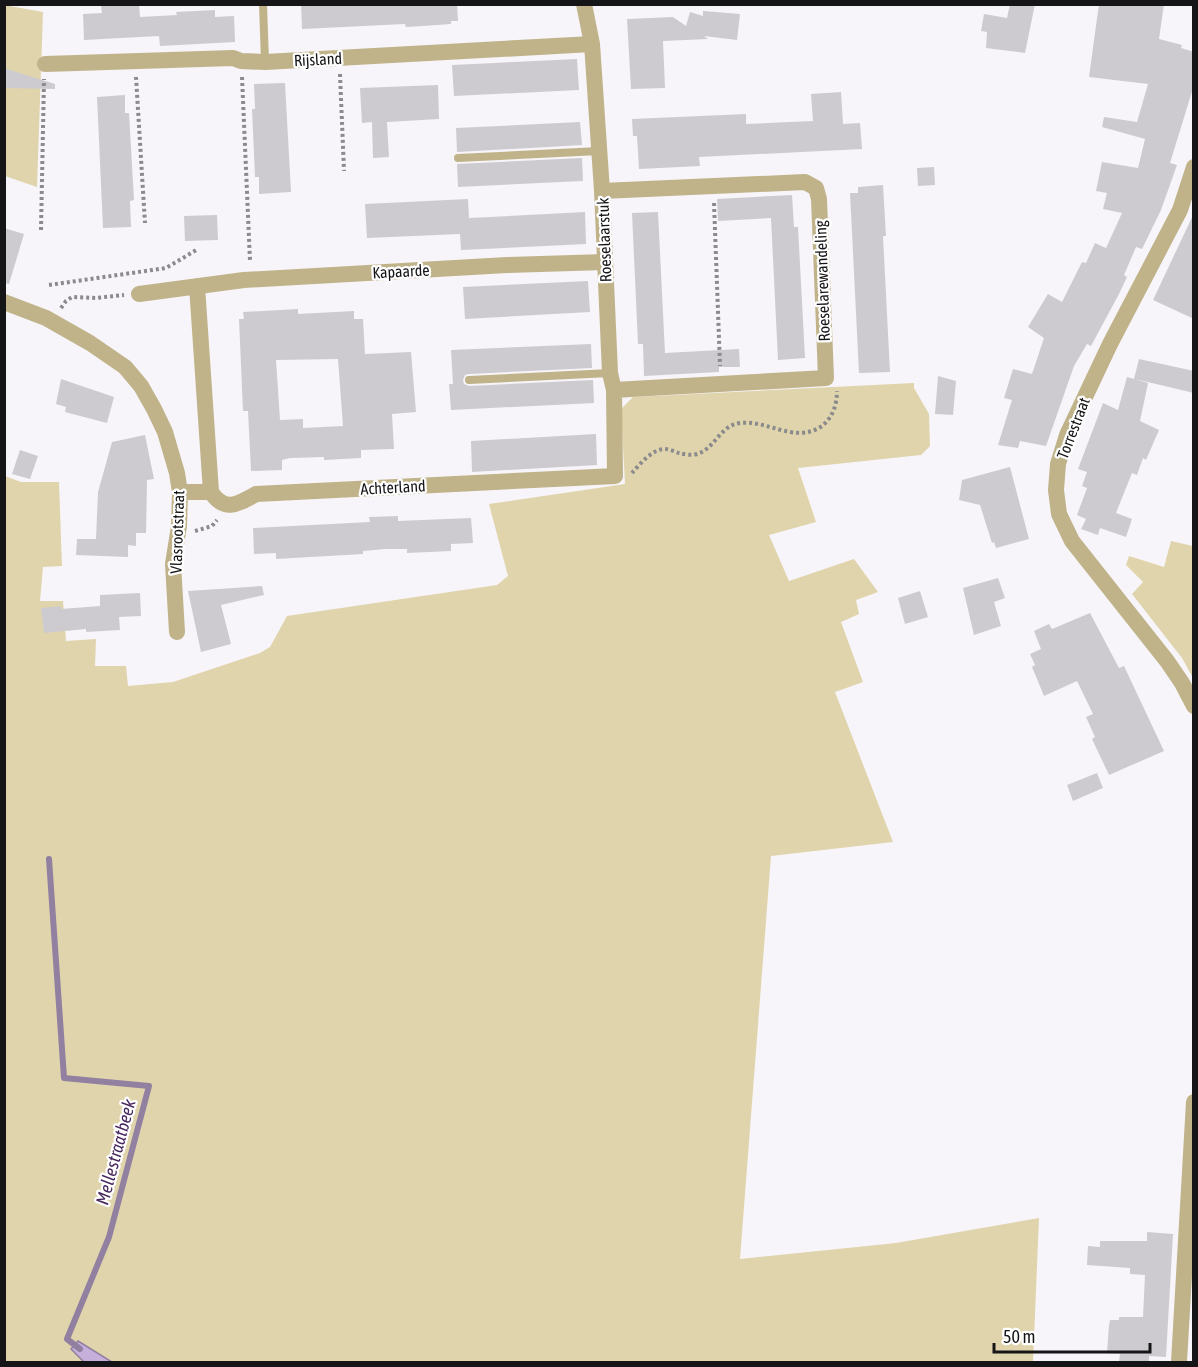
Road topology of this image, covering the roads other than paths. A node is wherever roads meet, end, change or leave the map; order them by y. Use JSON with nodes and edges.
{"nodes":[{"id":1,"x":263,"y":4,"type":"edge"},
{"id":2,"x":584,"y":4,"type":"edge"},
{"id":3,"x":592,"y":44,"type":"junction"},
{"id":4,"x":265,"y":62,"type":"junction"},
{"id":5,"x":45,"y":64,"type":"road end"},
{"id":6,"x":599,"y":152,"type":"junction"},
{"id":7,"x":458,"y":158,"type":"dead end"},
{"id":8,"x":1194,"y":167,"type":"edge"},
{"id":9,"x":602,"y":191,"type":"junction"},
{"id":10,"x":605,"y":262,"type":"junction"},
{"id":11,"x":197,"y":286,"type":"junction"},
{"id":12,"x":139,"y":294,"type":"road end"},
{"id":13,"x":4,"y":302,"type":"edge"},
{"id":14,"x":610,"y":373,"type":"junction"},
{"id":15,"x":469,"y":380,"type":"dead end"},
{"id":16,"x":614,"y":390,"type":"junction"},
{"id":17,"x":615,"y":476,"type":"joint"},
{"id":18,"x":180,"y":492,"type":"junction"},
{"id":19,"x":211,"y":492,"type":"junction"},
{"id":20,"x":177,"y":632,"type":"dead end"},
{"id":21,"x":1194,"y":706,"type":"edge"},
{"id":22,"x":1194,"y":1102,"type":"edge"},
{"id":23,"x":1179,"y":1362,"type":"edge"}],
"edges":[{"from":1,"to":4,"type":"lane"},
{"from":2,"to":3,"type":"street","name":"Roeselaarstuk"},
{"from":3,"to":4,"type":"street","name":"Rijsland"},
{"from":3,"to":6,"type":"street","name":"Roeselaarstuk"},
{"from":4,"to":5,"type":"street","name":"Rijsland"},
{"from":6,"to":7,"type":"lane"},
{"from":6,"to":9,"type":"street","name":"Roeselaarstuk"},
{"from":8,"to":21,"type":"street","name":"Torrestraat"},
{"from":9,"to":10,"type":"street","name":"Roeselaarstuk"},
{"from":9,"to":16,"type":"street","name":"Roeselarewandeling"},
{"from":10,"to":11,"type":"street","name":"Kapaarde"},
{"from":10,"to":14,"type":"street","name":"Roeselaarstuk"},
{"from":11,"to":12,"type":"street","name":"Kapaarde"},
{"from":11,"to":19,"type":"street"},
{"from":13,"to":18,"type":"street","name":"Vlasrootstraat"},
{"from":14,"to":15,"type":"lane"},
{"from":14,"to":16,"type":"street","name":"Roeselaarstuk"},
{"from":16,"to":17,"type":"street","name":"Roeselaarstuk"},
{"from":17,"to":19,"type":"street","name":"Achterland"},
{"from":18,"to":19,"type":"street"},
{"from":18,"to":20,"type":"street","name":"Vlasrootstraat"},
{"from":22,"to":23,"type":"street"}]}
